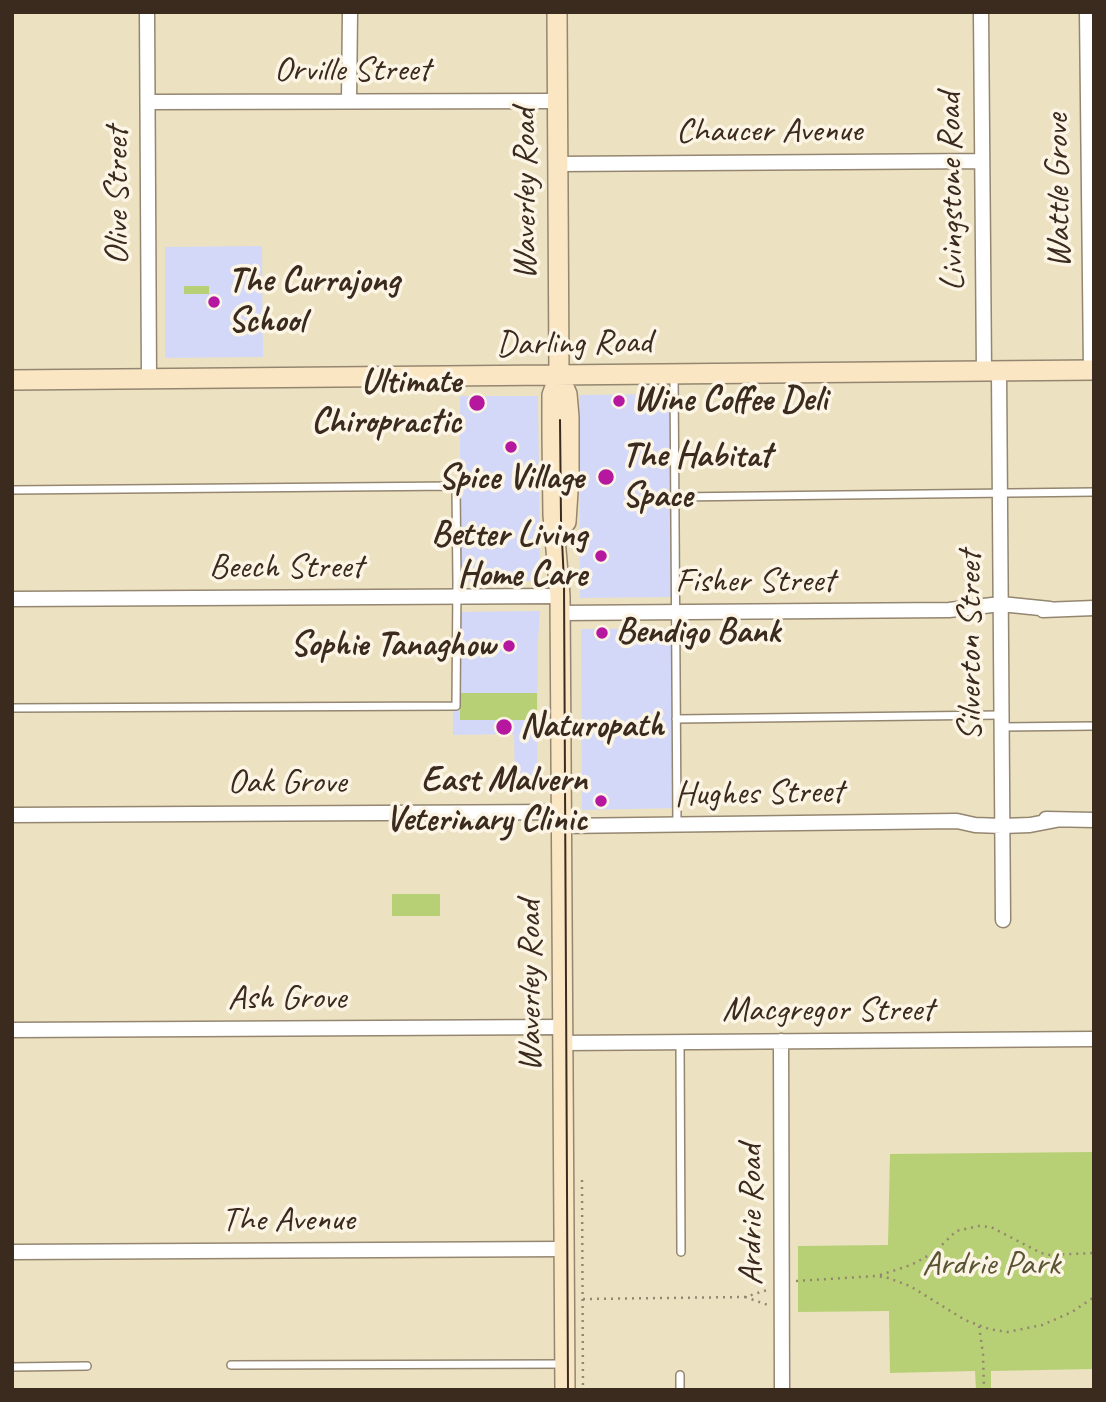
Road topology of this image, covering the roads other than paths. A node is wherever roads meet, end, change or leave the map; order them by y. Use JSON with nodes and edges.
{"nodes":[{"id":1,"x":147,"y":12,"type":"edge"},
{"id":2,"x":349,"y":12,"type":"edge"},
{"id":3,"x":556,"y":12,"type":"edge"},
{"id":4,"x":981,"y":12,"type":"edge"},
{"id":5,"x":1087,"y":12,"type":"edge"},
{"id":6,"x":349,"y":101,"type":"junction"},
{"id":7,"x":557,"y":101,"type":"junction"},
{"id":8,"x":148,"y":102,"type":"junction"},
{"id":9,"x":1091,"y":153,"type":"edge"},
{"id":10,"x":982,"y":161,"type":"junction"},
{"id":11,"x":557,"y":164,"type":"junction"},
{"id":12,"x":1092,"y":370,"type":"edge"},
{"id":13,"x":991,"y":371,"type":"junction"},
{"id":14,"x":674,"y":374,"type":"junction"},
{"id":15,"x":559,"y":376,"type":"junction"},
{"id":16,"x":149,"y":379,"type":"junction"},
{"id":17,"x":12,"y":380,"type":"edge"},
{"id":18,"x":12,"y":489,"type":"edge"},
{"id":19,"x":1094,"y":492,"type":"edge"},
{"id":20,"x":1000,"y":494,"type":"junction"},
{"id":21,"x":675,"y":496,"type":"junction"},
{"id":22,"x":456,"y":597,"type":"junction"},
{"id":23,"x":560,"y":597,"type":"junction"},
{"id":24,"x":12,"y":599,"type":"edge"},
{"id":25,"x":1094,"y":608,"type":"edge"},
{"id":26,"x":1001,"y":610,"type":"junction"},
{"id":27,"x":676,"y":612,"type":"junction"},
{"id":28,"x":12,"y":708,"type":"edge"},
{"id":29,"x":676,"y":719,"type":"junction"},
{"id":30,"x":1001,"y":721,"type":"junction"},
{"id":31,"x":1094,"y":726,"type":"edge"},
{"id":32,"x":12,"y":815,"type":"edge"},
{"id":33,"x":561,"y":818,"type":"junction"},
{"id":34,"x":1094,"y":820,"type":"edge"},
{"id":35,"x":1002,"y":821,"type":"junction"},
{"id":36,"x":677,"y":825,"type":"junction"},
{"id":37,"x":1003,"y":920,"type":"dead end"},
{"id":38,"x":12,"y":1030,"type":"edge"},
{"id":39,"x":562,"y":1035,"type":"junction"},
{"id":40,"x":1094,"y":1039,"type":"edge"},
{"id":41,"x":781,"y":1041,"type":"junction"},
{"id":42,"x":680,"y":1042,"type":"junction"},
{"id":43,"x":564,"y":1249,"type":"junction"},
{"id":44,"x":12,"y":1252,"type":"edge"},
{"id":45,"x":681,"y":1252,"type":"dead end"},
{"id":46,"x":564,"y":1364,"type":"junction"},
{"id":47,"x":230,"y":1365,"type":"dead end"},
{"id":48,"x":87,"y":1366,"type":"dead end"},
{"id":49,"x":12,"y":1367,"type":"edge"},
{"id":50,"x":680,"y":1376,"type":"dead end"},
{"id":51,"x":565,"y":1390,"type":"edge"},
{"id":52,"x":680,"y":1390,"type":"edge"},
{"id":53,"x":782,"y":1390,"type":"edge"}],
"edges":[{"from":1,"to":8,"type":"street","name":"Olive Street"},
{"from":2,"to":6,"type":"street"},
{"from":3,"to":7,"type":"main road","name":"Waverley Road"},
{"from":4,"to":10,"type":"street","name":"Livingstone Road"},
{"from":5,"to":9,"type":"street","name":"Wattle Grove"},
{"from":6,"to":7,"type":"street","name":"Orville Street"},
{"from":6,"to":8,"type":"street","name":"Orville Street"},
{"from":7,"to":11,"type":"main road","name":"Waverley Road"},
{"from":8,"to":16,"type":"street","name":"Olive Street"},
{"from":9,"to":12,"type":"street","name":"Wattle Grove"},
{"from":10,"to":11,"type":"street","name":"Chaucer Avenue"},
{"from":10,"to":13,"type":"street","name":"Livingstone Road"},
{"from":11,"to":15,"type":"main road","name":"Waverley Road"},
{"from":12,"to":13,"type":"main road","name":"Darling Road"},
{"from":13,"to":14,"type":"main road","name":"Darling Road"},
{"from":13,"to":20,"type":"street","name":"Silverton Street"},
{"from":14,"to":15,"type":"main road","name":"Darling Road"},
{"from":14,"to":21,"type":"lane"},
{"from":15,"to":16,"type":"main road","name":"Darling Road"},
{"from":15,"to":23,"type":"main road","name":"Waverley Road"},
{"from":16,"to":17,"type":"main road","name":"Darling Road"},
{"from":18,"to":22,"type":"lane"},
{"from":19,"to":20,"type":"lane"},
{"from":20,"to":21,"type":"lane"},
{"from":20,"to":26,"type":"street","name":"Silverton Street"},
{"from":21,"to":27,"type":"lane"},
{"from":22,"to":23,"type":"street","name":"Beech Street"},
{"from":22,"to":24,"type":"street","name":"Beech Street"},
{"from":22,"to":28,"type":"lane"},
{"from":23,"to":27,"type":"street","name":"Fisher Street"},
{"from":23,"to":33,"type":"main road","name":"Waverley Road"},
{"from":25,"to":26,"type":"street","name":"Fisher Street"},
{"from":26,"to":27,"type":"street","name":"Fisher Street"},
{"from":26,"to":30,"type":"street","name":"Silverton Street"},
{"from":27,"to":29,"type":"lane"},
{"from":29,"to":30,"type":"lane"},
{"from":29,"to":36,"type":"lane"},
{"from":30,"to":31,"type":"lane"},
{"from":30,"to":35,"type":"street","name":"Silverton Street"},
{"from":32,"to":33,"type":"street","name":"Oak Grove"},
{"from":33,"to":36,"type":"street","name":"Hughes Street"},
{"from":33,"to":39,"type":"main road","name":"Waverley Road"},
{"from":34,"to":35,"type":"street","name":"Hughes Street"},
{"from":35,"to":36,"type":"street","name":"Hughes Street"},
{"from":35,"to":37,"type":"street","name":"Silverton Street"},
{"from":38,"to":39,"type":"street","name":"Ash Grove"},
{"from":39,"to":42,"type":"street","name":"Macgregor Street"},
{"from":39,"to":43,"type":"main road","name":"Waverley Road"},
{"from":40,"to":41,"type":"street","name":"Macgregor Street"},
{"from":41,"to":42,"type":"street","name":"Macgregor Street"},
{"from":41,"to":53,"type":"street","name":"Ardrie Road"},
{"from":42,"to":45,"type":"lane"},
{"from":43,"to":44,"type":"street","name":"The Avenue"},
{"from":43,"to":46,"type":"main road","name":"Waverley Road"},
{"from":46,"to":47,"type":"lane"},
{"from":46,"to":51,"type":"main road","name":"Waverley Road"},
{"from":48,"to":49,"type":"lane"},
{"from":50,"to":52,"type":"lane"}]}
